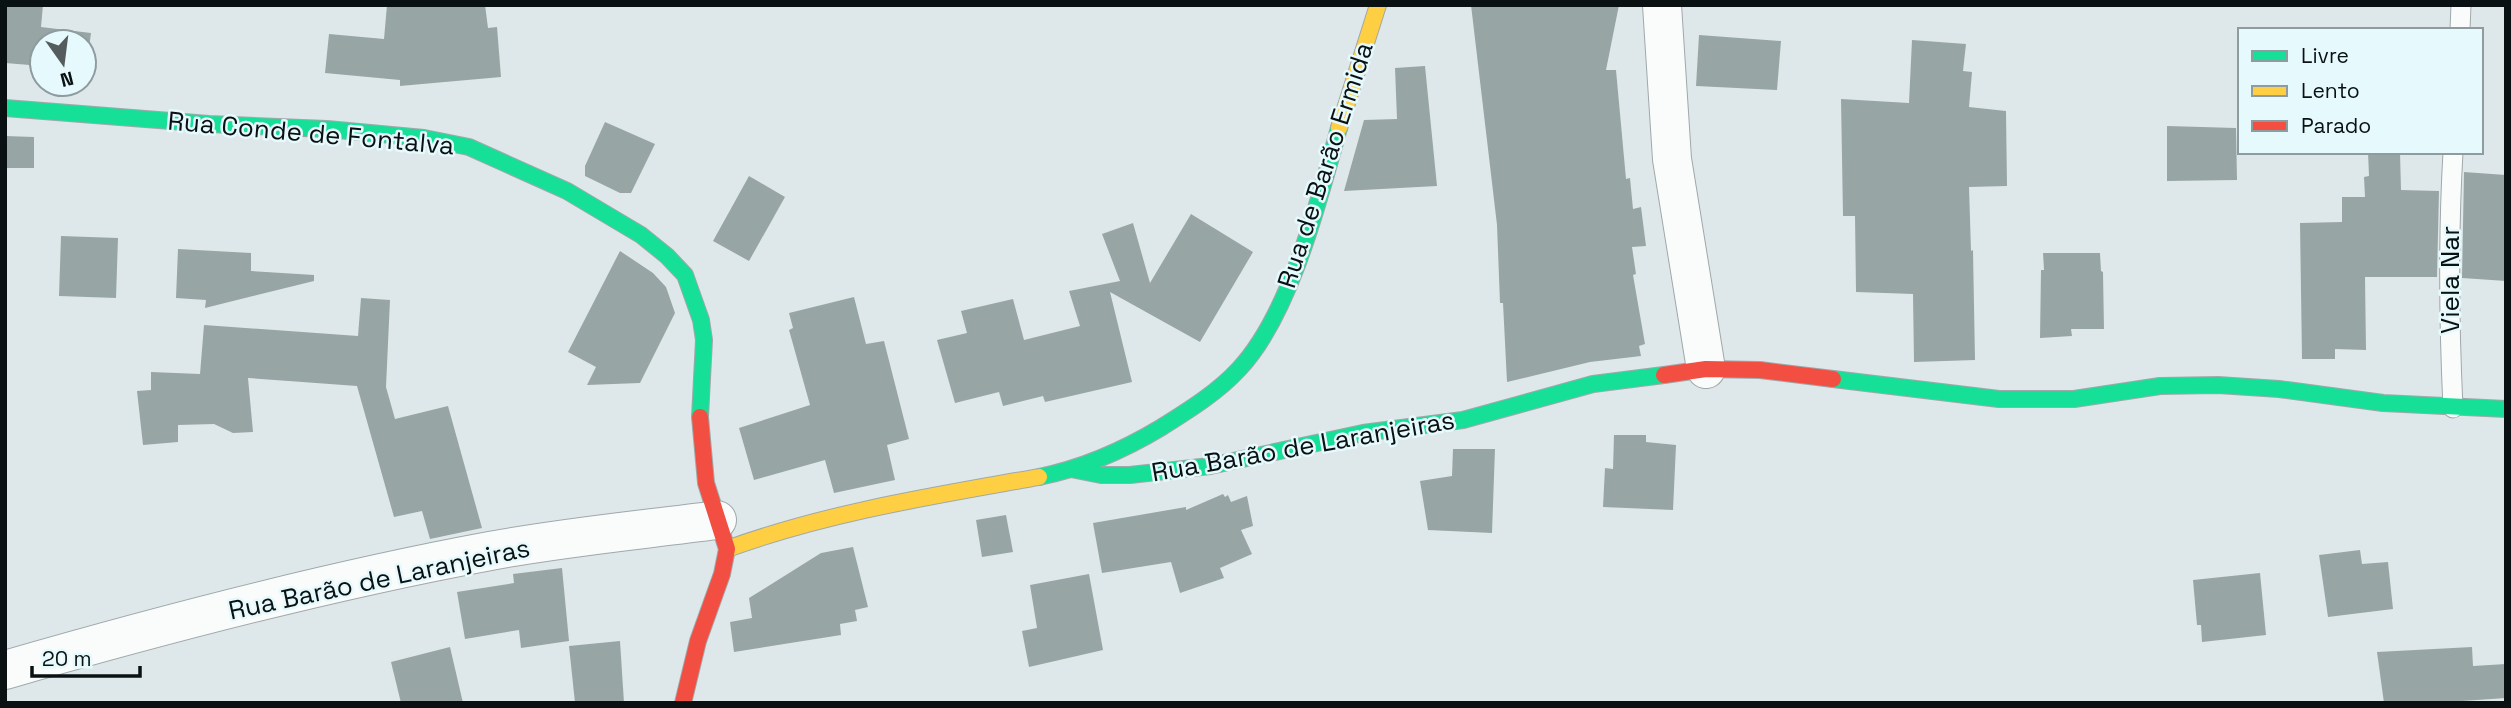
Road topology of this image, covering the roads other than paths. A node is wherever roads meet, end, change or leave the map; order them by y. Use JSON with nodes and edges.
{"nodes":[{"id":1,"x":1378,"y":5,"type":"edge"},
{"id":2,"x":1662,"y":5,"type":"edge"},
{"id":3,"x":2461,"y":5,"type":"edge"},
{"id":4,"x":2460,"y":28,"type":"edge"},
{"id":5,"x":5,"y":108,"type":"edge"},
{"id":6,"x":2453,"y":154,"type":"edge"},
{"id":7,"x":1706,"y":369,"type":"junction"},
{"id":8,"x":2453,"y":408,"type":"junction"},
{"id":9,"x":2506,"y":409,"type":"edge"},
{"id":10,"x":1071,"y":469,"type":"junction"},
{"id":11,"x":722,"y":535,"type":"junction"},
{"id":12,"x":5,"y":670,"type":"edge"},
{"id":13,"x":683,"y":703,"type":"edge"}],
"edges":[{"from":1,"to":10,"type":"street","name":"Rua de Barão Ermida"},
{"from":2,"to":7,"type":"street"},
{"from":3,"to":4,"type":"lane"},
{"from":5,"to":11,"type":"street","name":"Rua Conde de Fontalva"},
{"from":6,"to":8,"type":"lane","name":"Viela Nar"},
{"from":7,"to":8,"type":"street","name":"Rua Barão de Laranjeiras"},
{"from":7,"to":10,"type":"street","name":"Rua Barão de Laranjeiras"},
{"from":8,"to":9,"type":"street","name":"Rua Barão de Laranjeiras"},
{"from":10,"to":11,"type":"street","name":"Rua Barão de Laranjeiras"},
{"from":11,"to":12,"type":"street","name":"Rua Barão de Laranjeiras"},
{"from":11,"to":13,"type":"street","name":"Rua Conde de Fontalva"}]}
